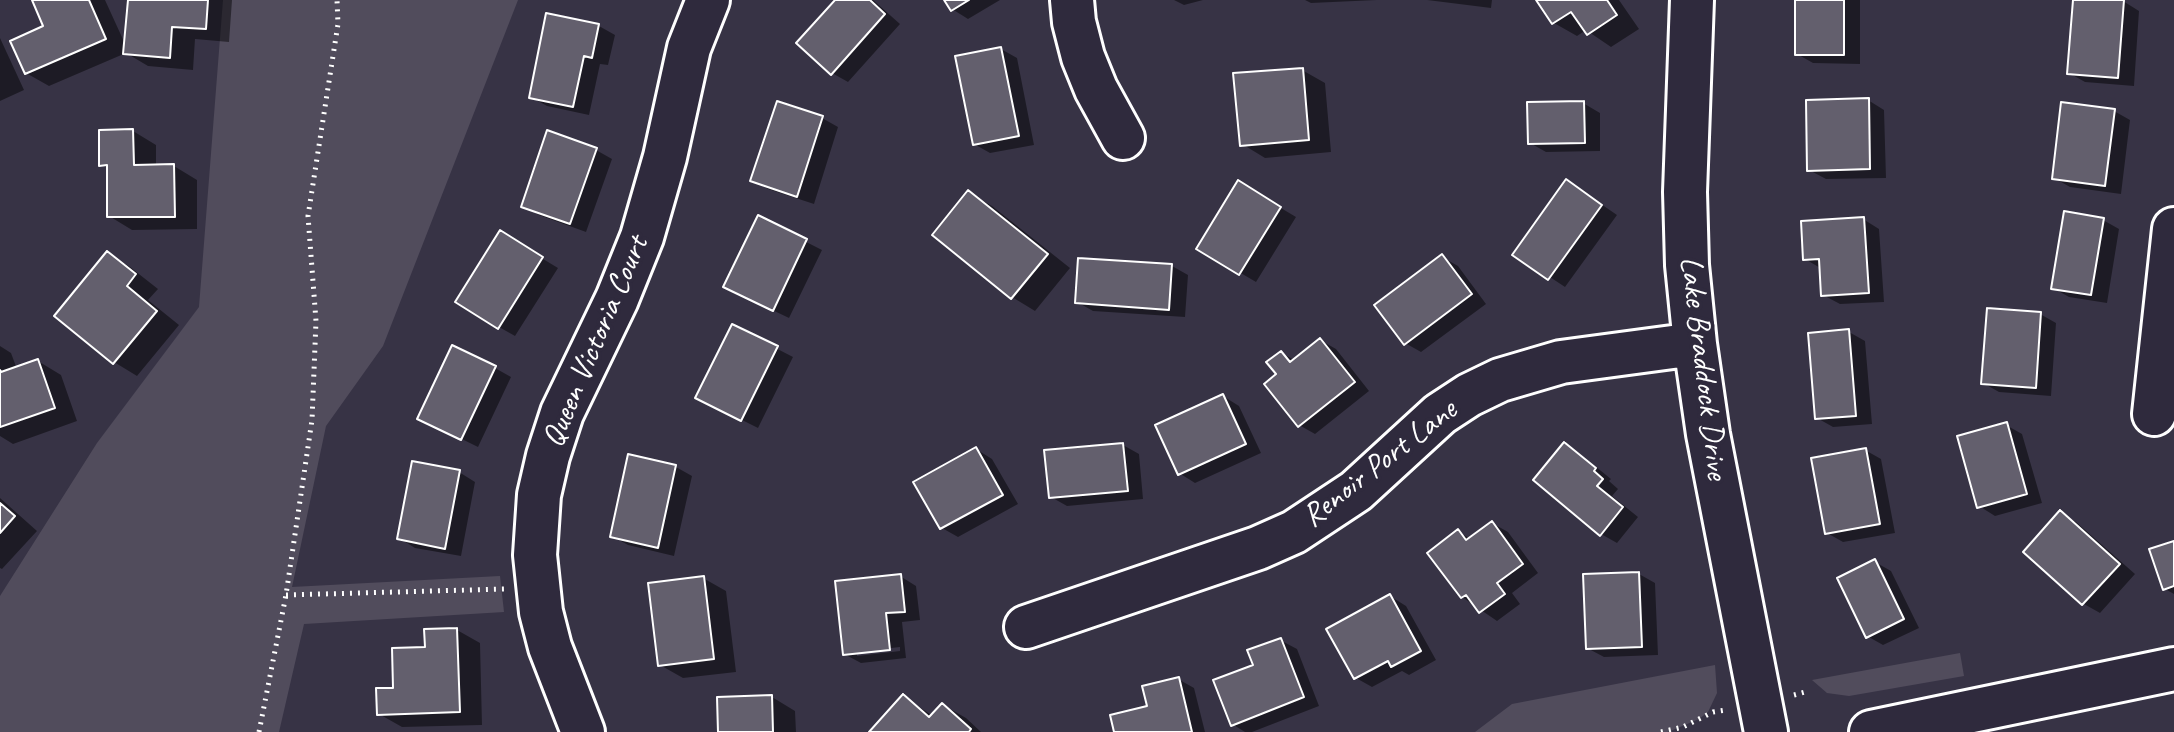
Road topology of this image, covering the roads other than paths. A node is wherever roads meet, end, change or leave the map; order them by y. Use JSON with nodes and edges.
{"nodes":[{"id":1,"x":708,"y":0,"type":"edge"},
{"id":2,"x":1072,"y":0,"type":"edge"},
{"id":3,"x":1692,"y":0,"type":"edge"},
{"id":4,"x":1123,"y":138,"type":"dead end"},
{"id":5,"x":2174,"y":229,"type":"edge"},
{"id":6,"x":1695,"y":344,"type":"junction"},
{"id":7,"x":2154,"y":414,"type":"dead end"},
{"id":8,"x":1026,"y":627,"type":"dead end"},
{"id":9,"x":2174,"y":669,"type":"edge"},
{"id":10,"x":583,"y":732,"type":"edge"},
{"id":11,"x":1766,"y":732,"type":"edge"},
{"id":12,"x":1871,"y":732,"type":"edge"}],
"edges":[{"from":1,"to":10,"type":"street","name":"Queen Victoria Court"},
{"from":2,"to":4,"type":"street"},
{"from":3,"to":6,"type":"street","name":"Lake Braddock Drive"},
{"from":5,"to":7,"type":"street"},
{"from":6,"to":8,"type":"street","name":"Renoir Port Lane"},
{"from":6,"to":11,"type":"street","name":"Lake Braddock Drive"},
{"from":9,"to":12,"type":"street"}]}
